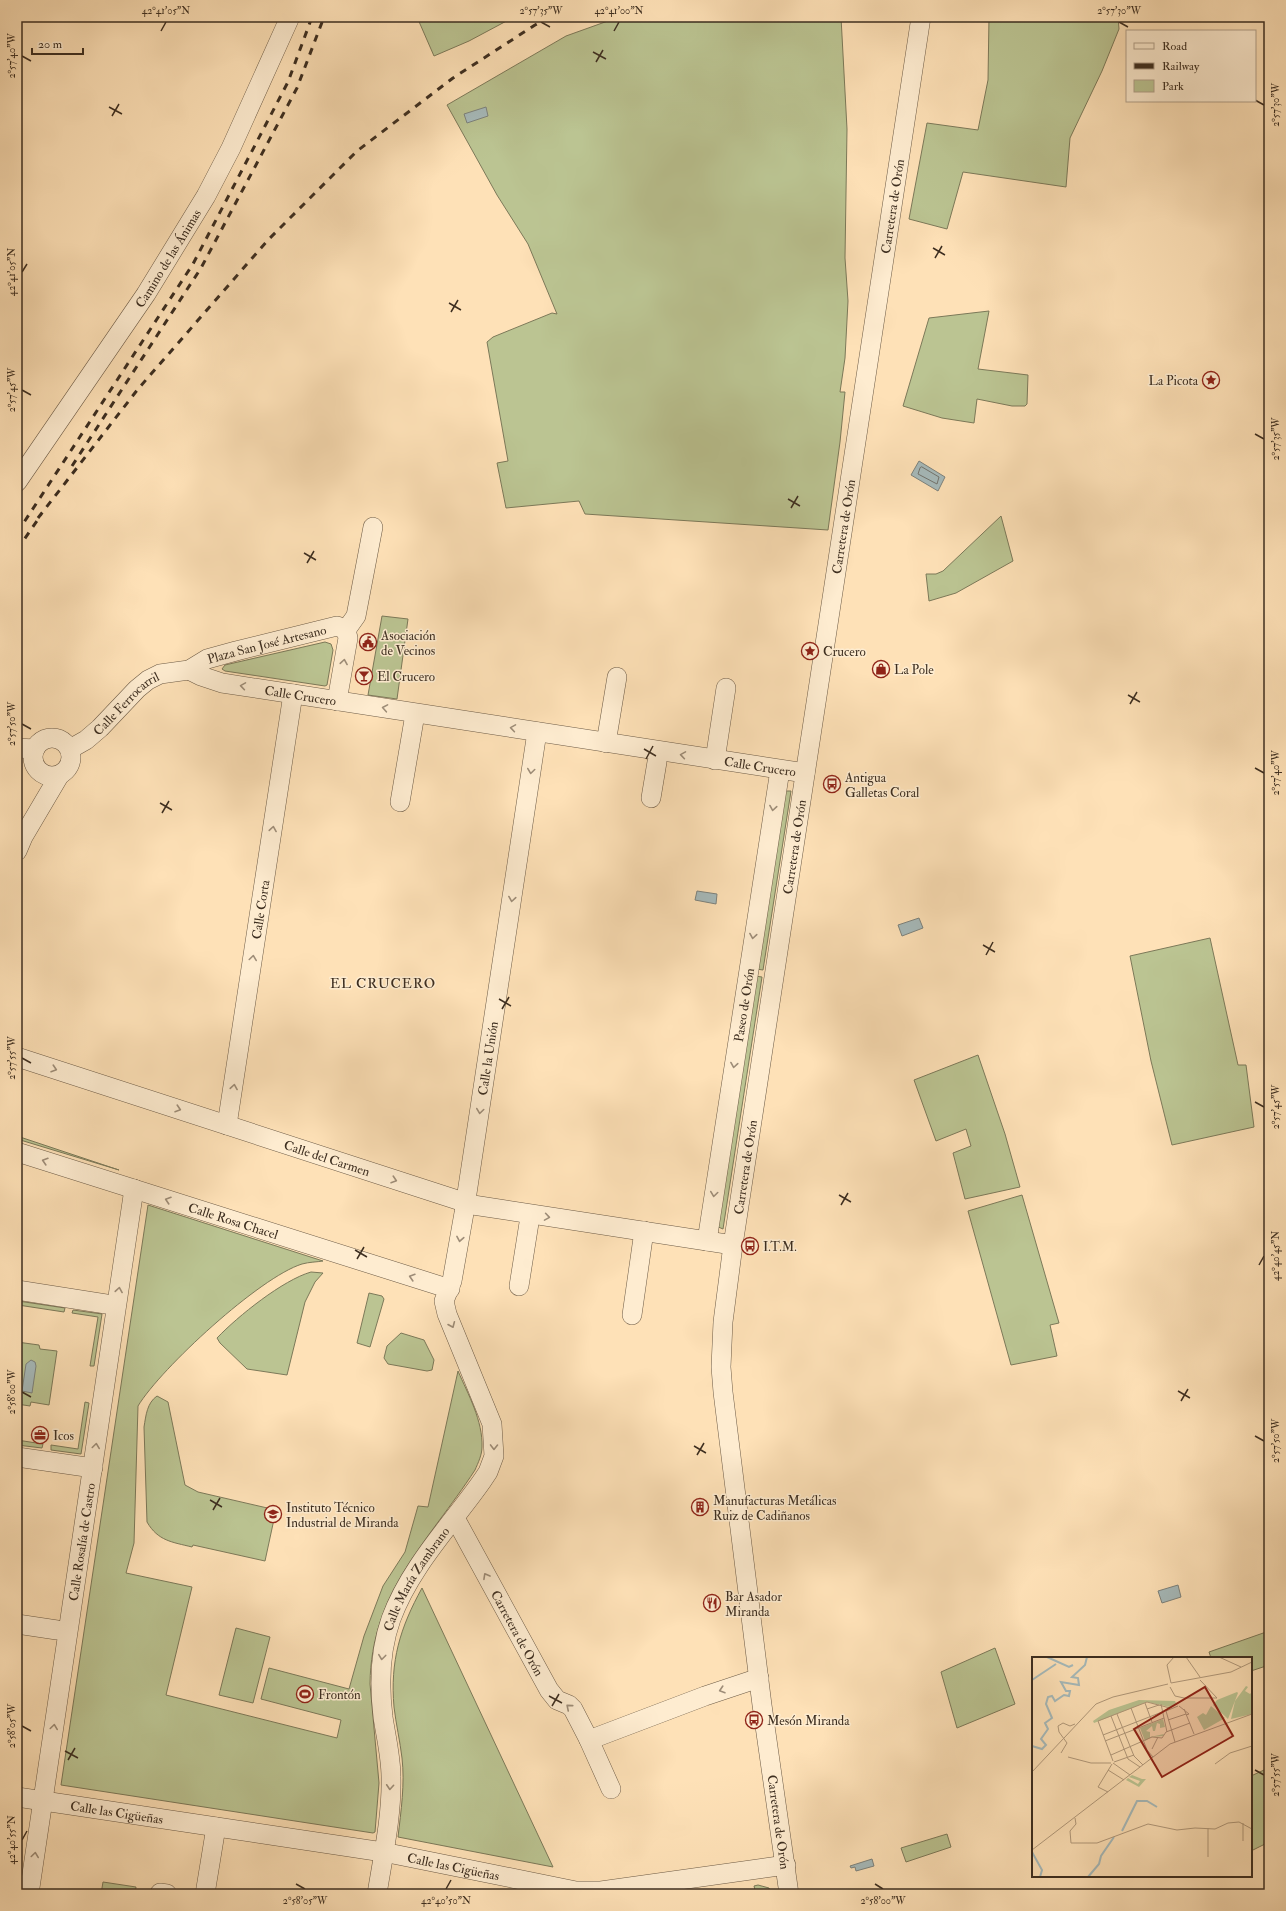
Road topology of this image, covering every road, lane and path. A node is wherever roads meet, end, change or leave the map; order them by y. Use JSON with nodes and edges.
{"nodes":[{"id":1,"x":290,"y":17,"type":"edge"},
{"id":2,"x":921,"y":17,"type":"edge"},
{"id":3,"x":17,"y":482,"type":"edge"},
{"id":4,"x":373,"y":527,"type":"dead end"},
{"id":5,"x":346,"y":630,"type":"junction"},
{"id":6,"x":189,"y":670,"type":"junction"},
{"id":7,"x":617,"y":677,"type":"dead end"},
{"id":8,"x":726,"y":688,"type":"dead end"},
{"id":9,"x":293,"y":694,"type":"junction"},
{"id":10,"x":337,"y":701,"type":"junction"},
{"id":11,"x":415,"y":714,"type":"junction"},
{"id":12,"x":537,"y":732,"type":"junction"},
{"id":13,"x":606,"y":743,"type":"junction"},
{"id":14,"x":26,"y":748,"type":"edge"},
{"id":15,"x":70,"y":749,"type":"junction"},
{"id":16,"x":715,"y":760,"type":"junction"},
{"id":17,"x":657,"y":762,"type":"dead end"},
{"id":18,"x":780,"y":770,"type":"junction"},
{"id":19,"x":805,"y":773,"type":"junction"},
{"id":20,"x":59,"y":776,"type":"junction"},
{"id":21,"x":651,"y":798,"type":"dead end"},
{"id":22,"x":400,"y":802,"type":"dead end"},
{"id":23,"x":17,"y":851,"type":"edge"},
{"id":24,"x":17,"y":1057,"type":"edge"},
{"id":25,"x":227,"y":1125,"type":"junction"},
{"id":26,"x":17,"y":1152,"type":"edge"},
{"id":27,"x":134,"y":1189,"type":"junction"},
{"id":28,"x":466,"y":1203,"type":"junction"},
{"id":29,"x":529,"y":1223,"type":"dead end"},
{"id":30,"x":644,"y":1231,"type":"junction"},
{"id":31,"x":707,"y":1241,"type":"junction"},
{"id":32,"x":733,"y":1245,"type":"junction"},
{"id":33,"x":519,"y":1286,"type":"dead end"},
{"id":34,"x":450,"y":1289,"type":"junction"},
{"id":35,"x":17,"y":1290,"type":"edge"},
{"id":36,"x":106,"y":1304,"type":"dead end"},
{"id":37,"x":632,"y":1315,"type":"dead end"},
{"id":38,"x":17,"y":1457,"type":"edge"},
{"id":39,"x":93,"y":1468,"type":"junction"},
{"id":40,"x":455,"y":1518,"type":"junction"},
{"id":41,"x":17,"y":1624,"type":"edge"},
{"id":42,"x":57,"y":1630,"type":"dead end"},
{"id":43,"x":759,"y":1678,"type":"junction"},
{"id":44,"x":590,"y":1740,"type":"junction"},
{"id":45,"x":611,"y":1789,"type":"dead end"},
{"id":46,"x":17,"y":1797,"type":"edge"},
{"id":47,"x":43,"y":1801,"type":"junction"},
{"id":48,"x":216,"y":1827,"type":"junction"},
{"id":49,"x":383,"y":1852,"type":"junction"},
{"id":50,"x":786,"y":1865,"type":"junction"},
{"id":51,"x":29,"y":1894,"type":"edge"},
{"id":52,"x":205,"y":1894,"type":"edge"},
{"id":53,"x":377,"y":1894,"type":"edge"},
{"id":54,"x":789,"y":1894,"type":"edge"}],
"edges":[{"from":1,"to":3,"type":"street","name":"Camino de las Ánimas"},
{"from":2,"to":19,"type":"street","name":"Carretera de Orón"},
{"from":4,"to":5,"type":"street"},
{"from":5,"to":6,"type":"street","name":"Plaza San José Artesano"},
{"from":10,"to":5,"type":"street","one_way":true},
{"from":9,"to":6,"type":"street","name":"Calle Crucero","one_way":true},
{"from":6,"to":15,"type":"street","name":"Calle Ferrocarril"},
{"from":7,"to":13,"type":"street"},
{"from":8,"to":16,"type":"street","name":"Calle Crucero"},
{"from":9,"to":10,"type":"street","name":"Calle Crucero"},
{"from":25,"to":9,"type":"street","name":"Calle Corta","one_way":true},
{"from":11,"to":10,"type":"street","name":"Calle Crucero","one_way":true},
{"from":12,"to":11,"type":"street","name":"Calle Crucero","one_way":true},
{"from":11,"to":22,"type":"street"},
{"from":12,"to":13,"type":"street","name":"Calle Crucero"},
{"from":12,"to":28,"type":"street","name":"Calle la Unión","one_way":true},
{"from":16,"to":13,"type":"street","name":"Calle Crucero","one_way":true},
{"from":14,"to":15,"type":"street"},
{"from":14,"to":20,"type":"street"},
{"from":15,"to":20,"type":"street"},
{"from":16,"to":18,"type":"street","name":"Calle Crucero"},
{"from":17,"to":21,"type":"street"},
{"from":18,"to":19,"type":"street","name":"Calle Crucero"},
{"from":18,"to":31,"type":"street","name":"Paseo de Orón","one_way":true},
{"from":19,"to":32,"type":"street","name":"Carretera de Orón"},
{"from":20,"to":23,"type":"street"},
{"from":24,"to":25,"type":"street","name":"Calle del Carmen","one_way":true},
{"from":25,"to":28,"type":"street","name":"Calle del Carmen","one_way":true},
{"from":27,"to":26,"type":"street","name":"Calle Rosa Chacel","one_way":true},
{"from":34,"to":27,"type":"street","name":"Calle Rosa Chacel","one_way":true},
{"from":39,"to":27,"type":"street","name":"Calle Rosalía de Castro","one_way":true},
{"from":28,"to":30,"type":"street","name":"Calle del Carmen","one_way":true},
{"from":28,"to":34,"type":"street","name":"Calle la Unión","one_way":true},
{"from":29,"to":33,"type":"street"},
{"from":30,"to":31,"type":"street","name":"Calle del Carmen"},
{"from":30,"to":37,"type":"street"},
{"from":31,"to":32,"type":"street","name":"Calle del Carmen"},
{"from":32,"to":43,"type":"street","name":"Carretera de Orón"},
{"from":34,"to":40,"type":"street","name":"Calle María Zambrano","one_way":true},
{"from":35,"to":36,"type":"street"},
{"from":38,"to":39,"type":"street"},
{"from":47,"to":39,"type":"street","name":"Calle Rosalía de Castro","one_way":true},
{"from":44,"to":40,"type":"street","name":"Carretera de Orón","one_way":true},
{"from":40,"to":49,"type":"street","name":"Calle María Zambrano","one_way":true},
{"from":41,"to":42,"type":"street"},
{"from":43,"to":44,"type":"street","one_way":true},
{"from":43,"to":50,"type":"street","name":"Carretera de Orón"},
{"from":44,"to":45,"type":"street","name":"Carretera de Orón"},
{"from":46,"to":47,"type":"street","name":"Calle las Cigüeñas"},
{"from":47,"to":48,"type":"street","name":"Calle las Cigüeñas"},
{"from":51,"to":47,"type":"street","name":"Calle Rosalía de Castro","one_way":true},
{"from":48,"to":49,"type":"street","name":"Calle las Cigüeñas"},
{"from":48,"to":52,"type":"street"},
{"from":49,"to":50,"type":"street","name":"Calle las Cigüeñas"},
{"from":49,"to":53,"type":"street","name":"Calle María Zambrano"},
{"from":50,"to":54,"type":"street","name":"Carretera de Orón"}]}
